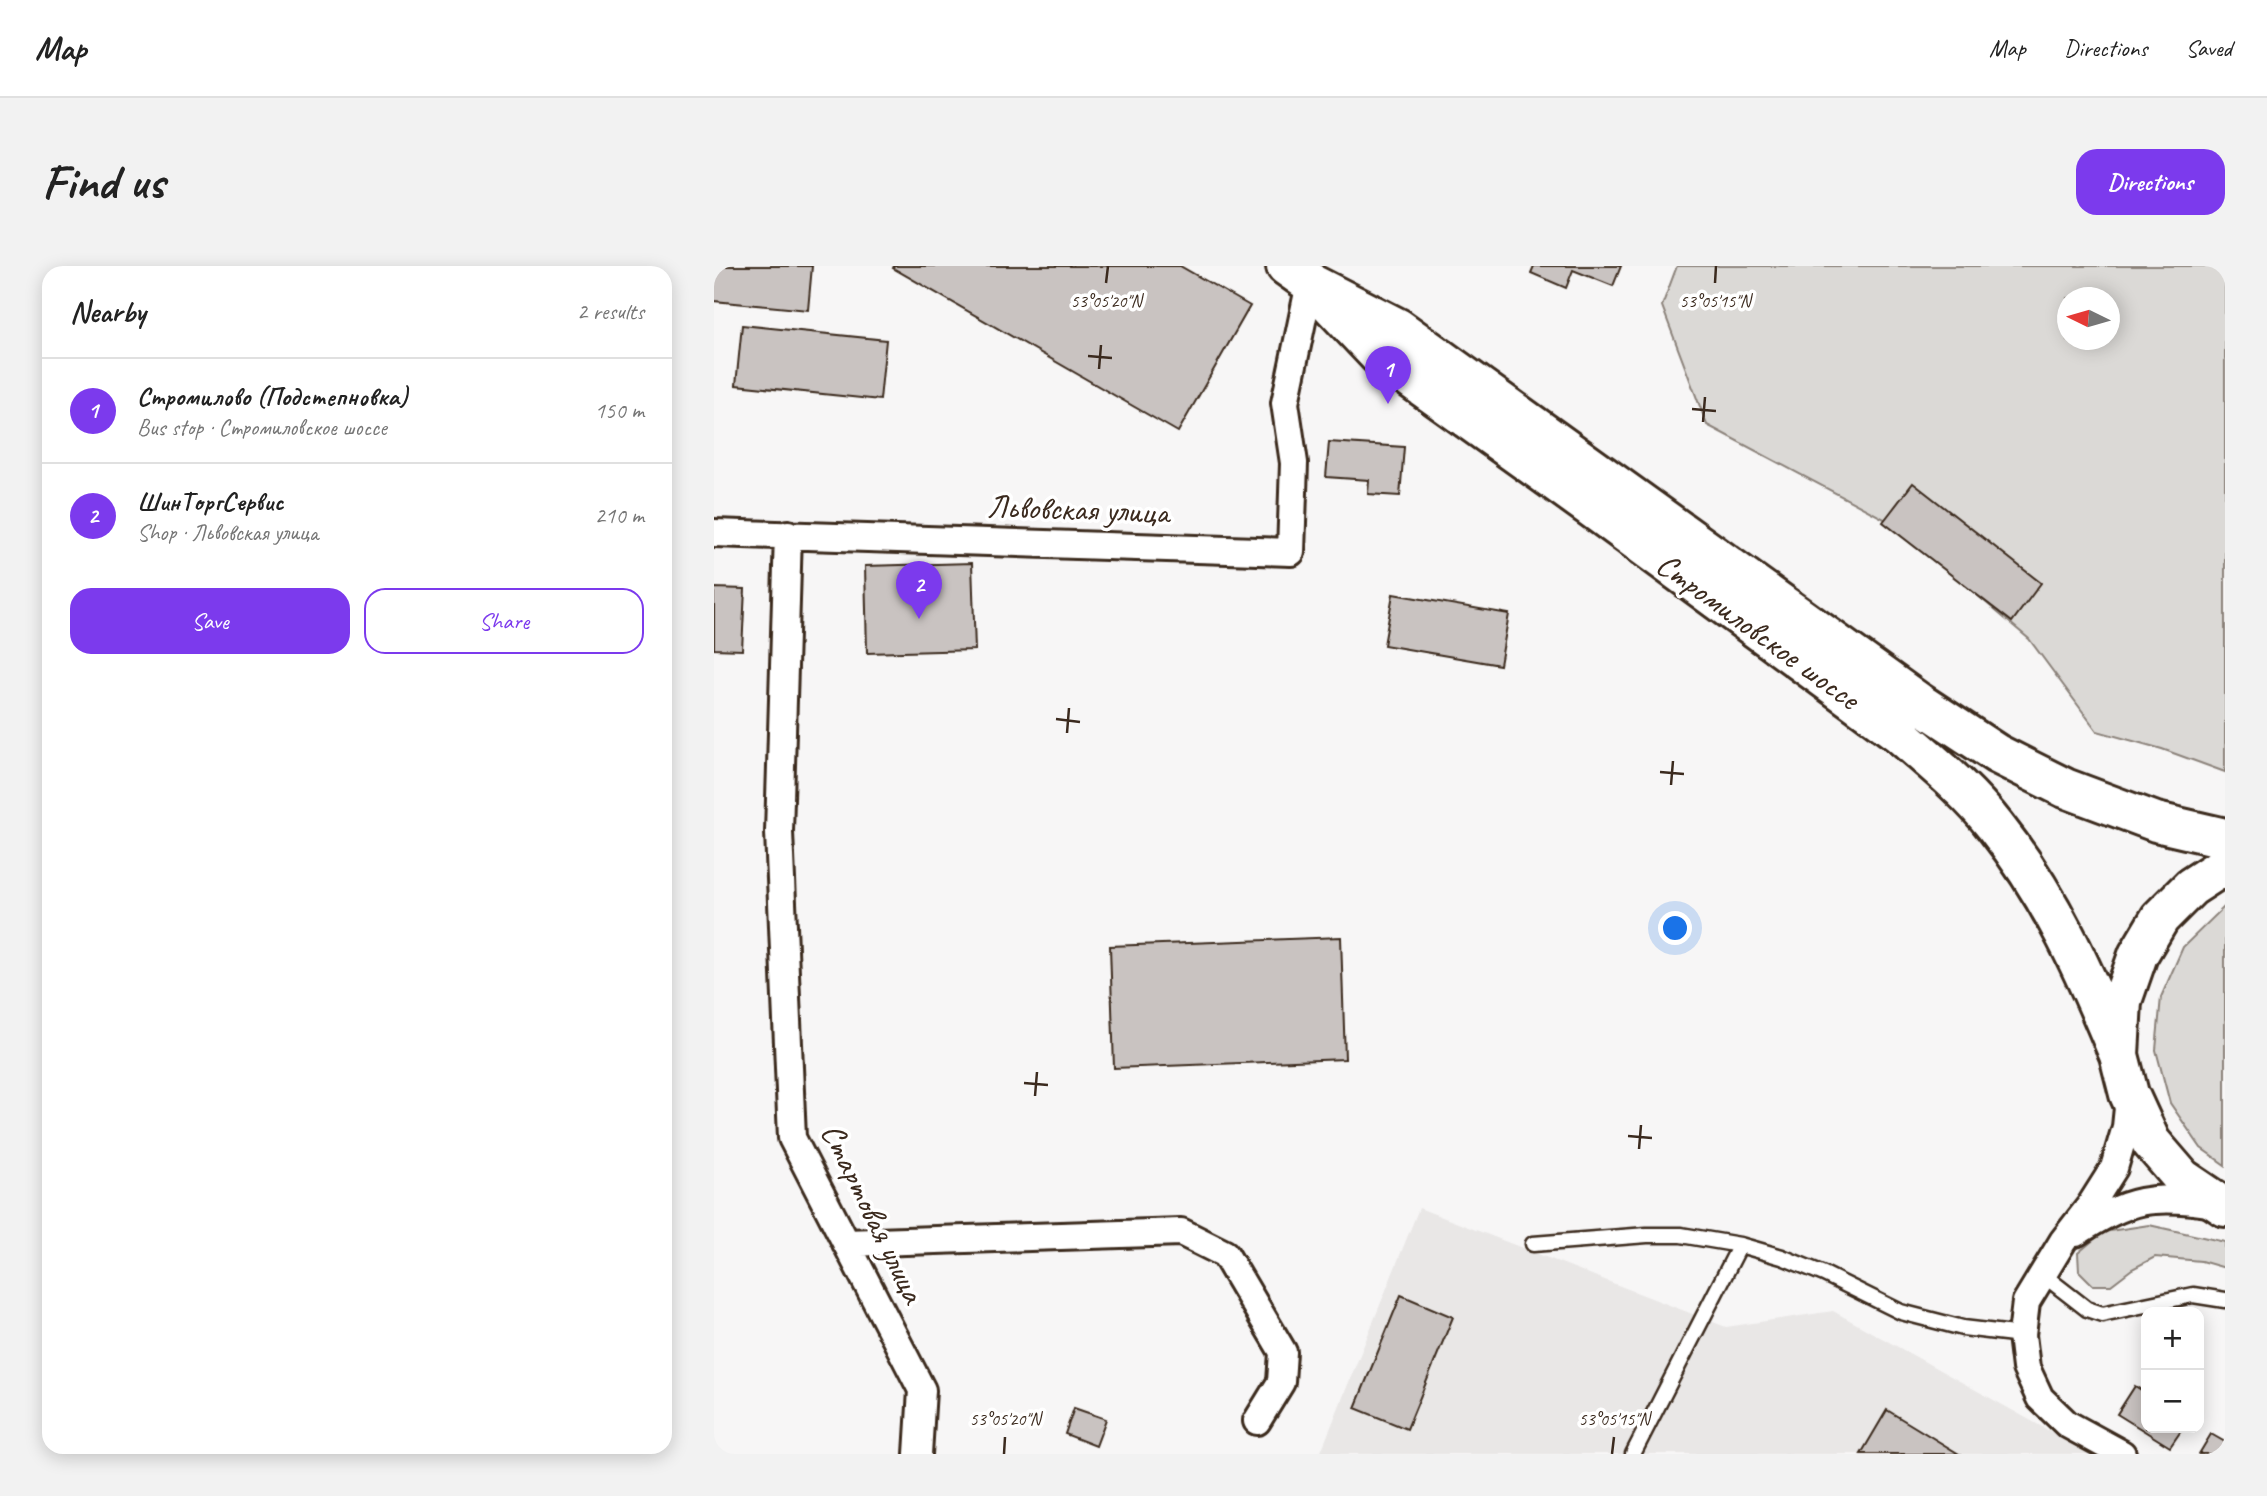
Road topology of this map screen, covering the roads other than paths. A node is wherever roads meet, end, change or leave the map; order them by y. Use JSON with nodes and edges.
{"nodes":[{"id":1,"x":1302,"y":272,"type":"edge"},
{"id":2,"x":714,"y":533,"type":"edge"},
{"id":3,"x":788,"y":534,"type":"junction"},
{"id":4,"x":2225,"y":838,"type":"edge"},
{"id":5,"x":2225,"y":865,"type":"edge"},
{"id":6,"x":2119,"y":1055,"type":"junction"},
{"id":7,"x":2129,"y":1094,"type":"junction"},
{"id":8,"x":2223,"y":1206,"type":"edge"},
{"id":9,"x":2063,"y":1241,"type":"junction"},
{"id":10,"x":846,"y":1243,"type":"junction"},
{"id":11,"x":1533,"y":1244,"type":"dead end"},
{"id":12,"x":1740,"y":1245,"type":"junction"},
{"id":13,"x":2042,"y":1274,"type":"junction"},
{"id":14,"x":2225,"y":1300,"type":"edge"},
{"id":15,"x":2022,"y":1335,"type":"junction"},
{"id":16,"x":1257,"y":1421,"type":"dead end"},
{"id":17,"x":918,"y":1454,"type":"edge"},
{"id":18,"x":1633,"y":1454,"type":"edge"},
{"id":19,"x":2122,"y":1454,"type":"edge"}],
"edges":[{"from":1,"to":3,"type":"street","name":"Львовская улица"},
{"from":1,"to":4,"type":"main road","name":"Стромиловское шоссе"},
{"from":1,"to":6,"type":"main road","name":"Стромиловское шоссе"},
{"from":2,"to":3,"type":"street","name":"Львовская улица"},
{"from":3,"to":10,"type":"street","name":"Стартовая улица"},
{"from":5,"to":6,"type":"main road"},
{"from":6,"to":7,"type":"main road"},
{"from":7,"to":8,"type":"main road"},
{"from":7,"to":9,"type":"street"},
{"from":8,"to":9,"type":"street"},
{"from":9,"to":13,"type":"street"},
{"from":10,"to":16,"type":"street"},
{"from":10,"to":17,"type":"street","name":"Стартовая улица"},
{"from":11,"to":12,"type":"lane"},
{"from":12,"to":15,"type":"lane"},
{"from":12,"to":18,"type":"lane"},
{"from":13,"to":14,"type":"lane"},
{"from":13,"to":15,"type":"street"},
{"from":15,"to":19,"type":"street"}]}
